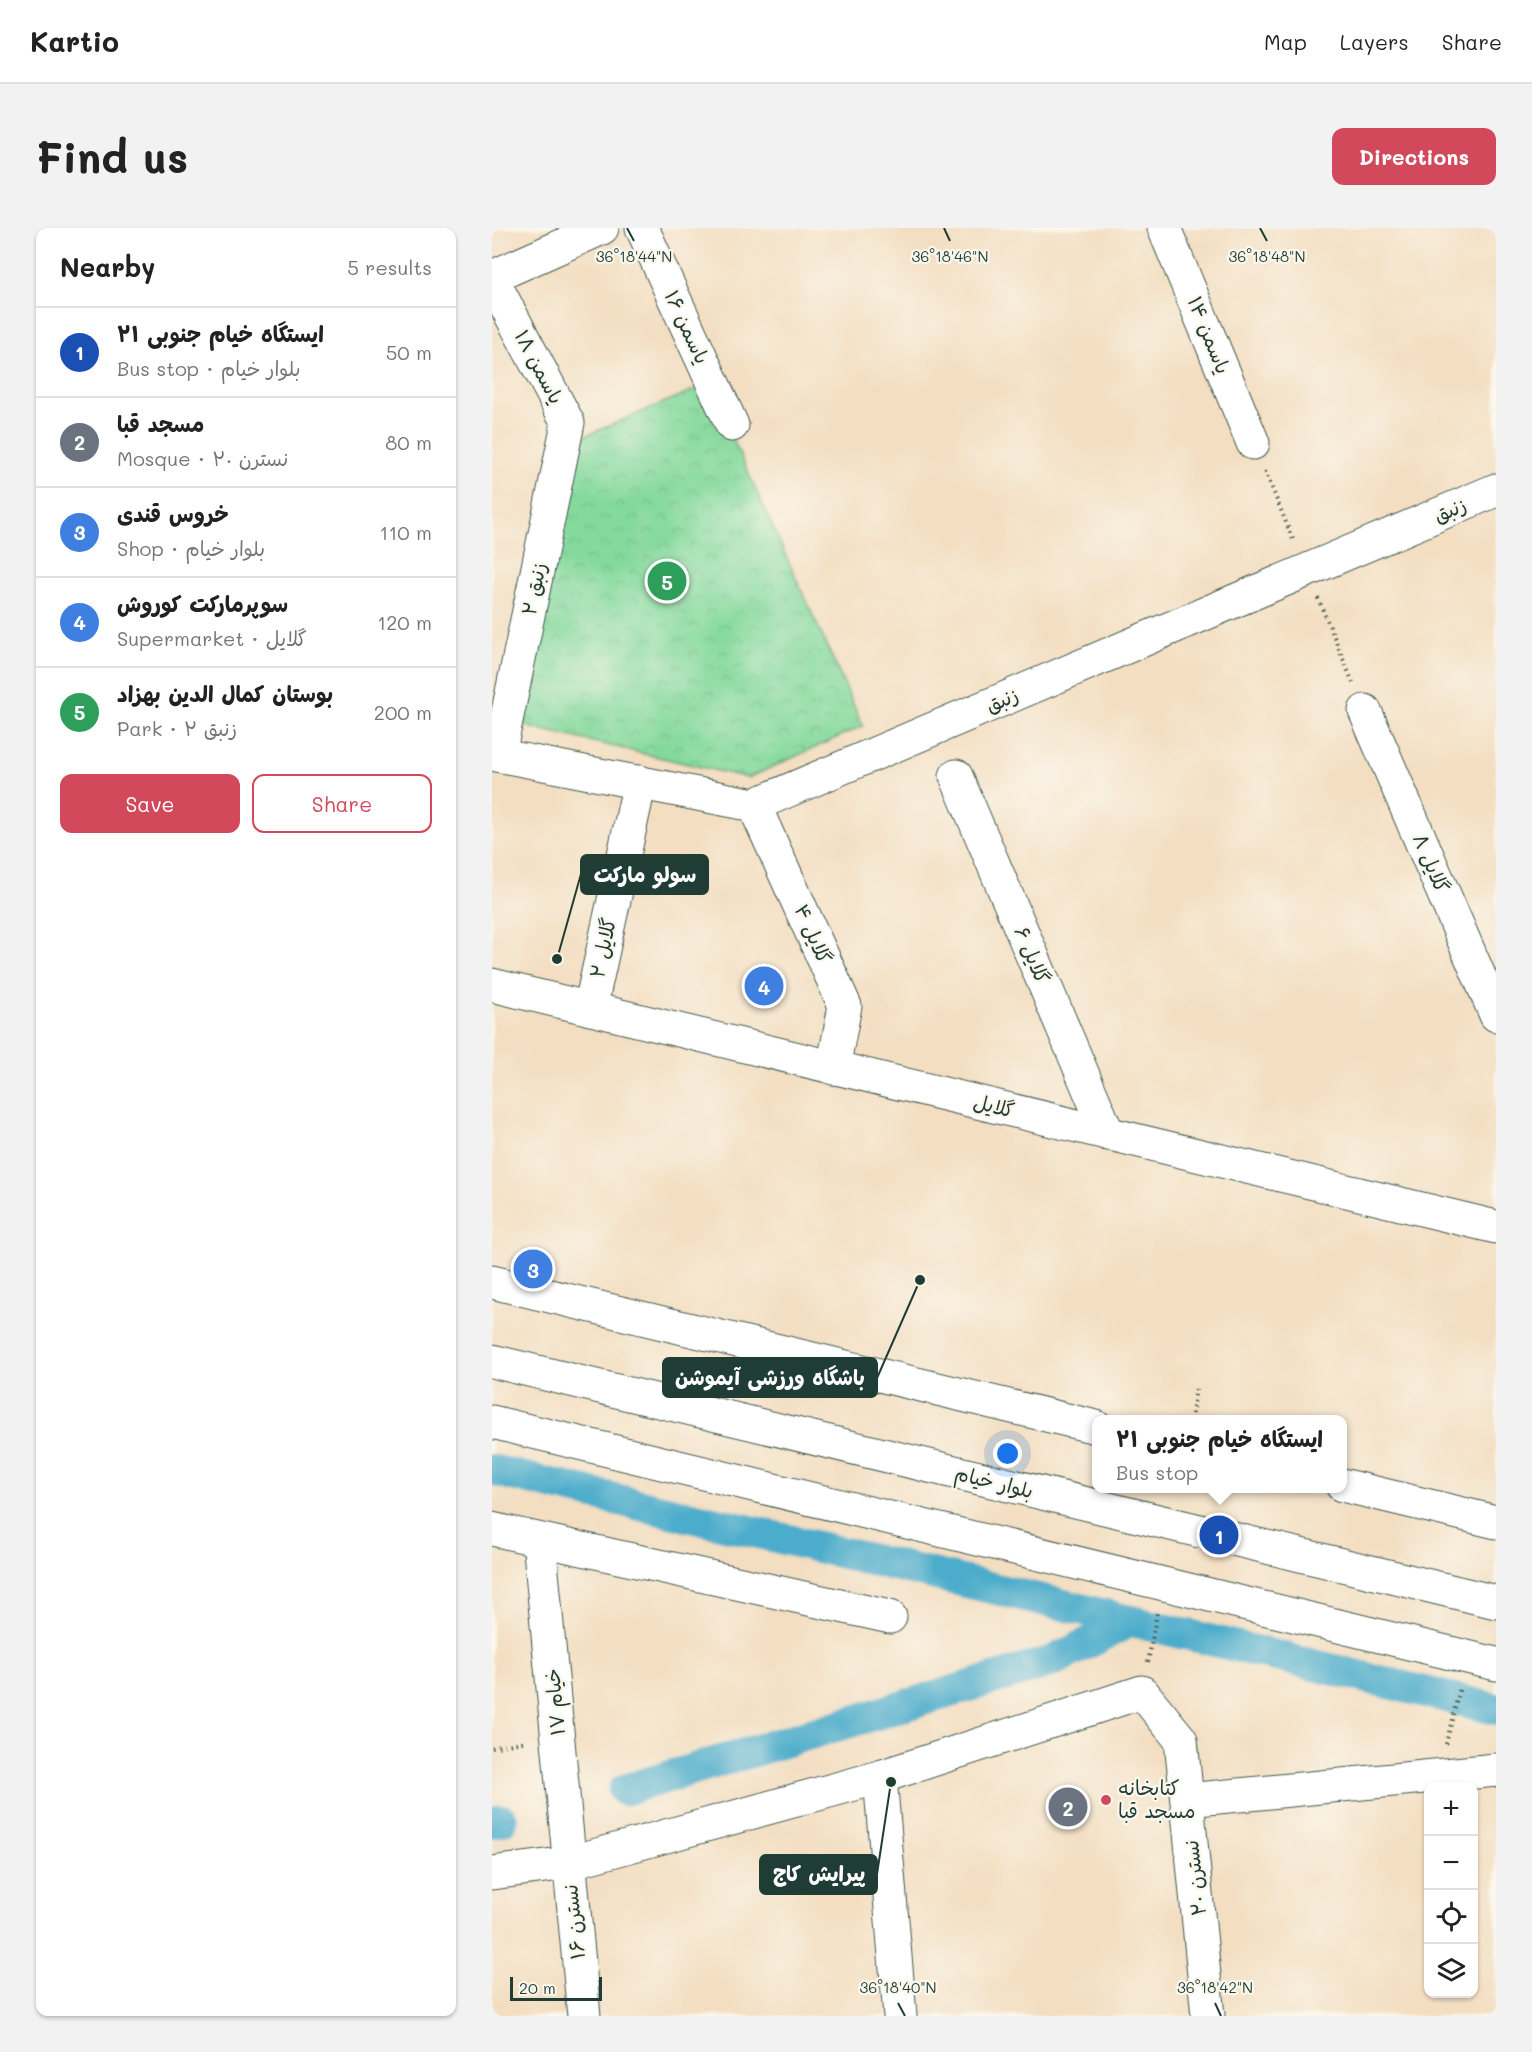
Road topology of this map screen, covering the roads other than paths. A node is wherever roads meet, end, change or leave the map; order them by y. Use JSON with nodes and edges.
{"nodes":[{"id":1,"x":602,"y":228,"type":"edge"},
{"id":2,"x":642,"y":228,"type":"edge"},
{"id":3,"x":1164,"y":228,"type":"edge"},
{"id":4,"x":492,"y":278,"type":"edge"},
{"id":5,"x":568,"y":423,"type":"joint"},
{"id":6,"x":732,"y":425,"type":"dead end"},
{"id":7,"x":1253,"y":443,"type":"dead end"},
{"id":8,"x":1496,"y":490,"type":"edge"},
{"id":9,"x":1365,"y":711,"type":"dead end"},
{"id":10,"x":496,"y":755,"type":"edge"},
{"id":11,"x":956,"y":776,"type":"dead end"},
{"id":12,"x":640,"y":782,"type":"junction"},
{"id":13,"x":754,"y":805,"type":"junction"},
{"id":14,"x":492,"y":985,"type":"edge"},
{"id":15,"x":590,"y":1009,"type":"junction"},
{"id":16,"x":1496,"y":1015,"type":"edge"},
{"id":17,"x":833,"y":1068,"type":"junction"},
{"id":18,"x":1108,"y":1134,"type":"junction"},
{"id":19,"x":1496,"y":1227,"type":"edge"},
{"id":20,"x":492,"y":1282,"type":"edge"},
{"id":21,"x":492,"y":1361,"type":"edge"},
{"id":22,"x":492,"y":1422,"type":"edge"},
{"id":23,"x":1092,"y":1425,"type":"edge"},
{"id":24,"x":1347,"y":1486,"type":"edge"},
{"id":25,"x":1496,"y":1522,"type":"edge"},
{"id":26,"x":492,"y":1529,"type":"edge"},
{"id":27,"x":540,"y":1540,"type":"junction"},
{"id":28,"x":1496,"y":1602,"type":"edge"},
{"id":29,"x":890,"y":1617,"type":"dead end"},
{"id":30,"x":1482,"y":1661,"type":"edge"},
{"id":31,"x":1496,"y":1770,"type":"edge"},
{"id":32,"x":880,"y":1776,"type":"junction"},
{"id":33,"x":1187,"y":1800,"type":"junction"},
{"id":34,"x":568,"y":1863,"type":"junction"},
{"id":35,"x":492,"y":1873,"type":"edge"},
{"id":36,"x":584,"y":2016,"type":"edge"},
{"id":37,"x":900,"y":2016,"type":"edge"},
{"id":38,"x":1208,"y":2016,"type":"edge"}],
"edges":[{"from":1,"to":4,"type":"street"},
{"from":2,"to":6,"type":"street","name":"یاسمن ۱۶"},
{"from":3,"to":7,"type":"street","name":"یاسمن ۱۴"},
{"from":4,"to":5,"type":"street","name":"یاسمن ۱۸"},
{"from":5,"to":10,"type":"street","name":"زنبق ۲"},
{"from":8,"to":13,"type":"street","name":"زنبق"},
{"from":9,"to":16,"type":"street","name":"گلایل ۸"},
{"from":10,"to":12,"type":"street"},
{"from":11,"to":18,"type":"street","name":"گلایل ۶"},
{"from":12,"to":13,"type":"street"},
{"from":12,"to":15,"type":"street","name":"گلایل ۲"},
{"from":13,"to":17,"type":"street","name":"گلایل ۴"},
{"from":14,"to":15,"type":"street","name":"گلایل"},
{"from":15,"to":17,"type":"street","name":"گلایل"},
{"from":17,"to":18,"type":"street","name":"گلایل"},
{"from":18,"to":19,"type":"street","name":"گلایل"},
{"from":20,"to":23,"type":"street"},
{"from":21,"to":28,"type":"street","name":"بلوار خیام"},
{"from":22,"to":30,"type":"street"},
{"from":24,"to":25,"type":"street"},
{"from":26,"to":27,"type":"street"},
{"from":27,"to":29,"type":"street"},
{"from":27,"to":34,"type":"street","name":"خیام ۱۷"},
{"from":31,"to":33,"type":"street"},
{"from":32,"to":33,"type":"street","name":"نسترن ۲۰"},
{"from":32,"to":34,"type":"street"},
{"from":32,"to":37,"type":"street"},
{"from":33,"to":38,"type":"street","name":"نسترن ۲۰"},
{"from":34,"to":35,"type":"street"},
{"from":34,"to":36,"type":"street","name":"نسترن ۱۶"}]}
